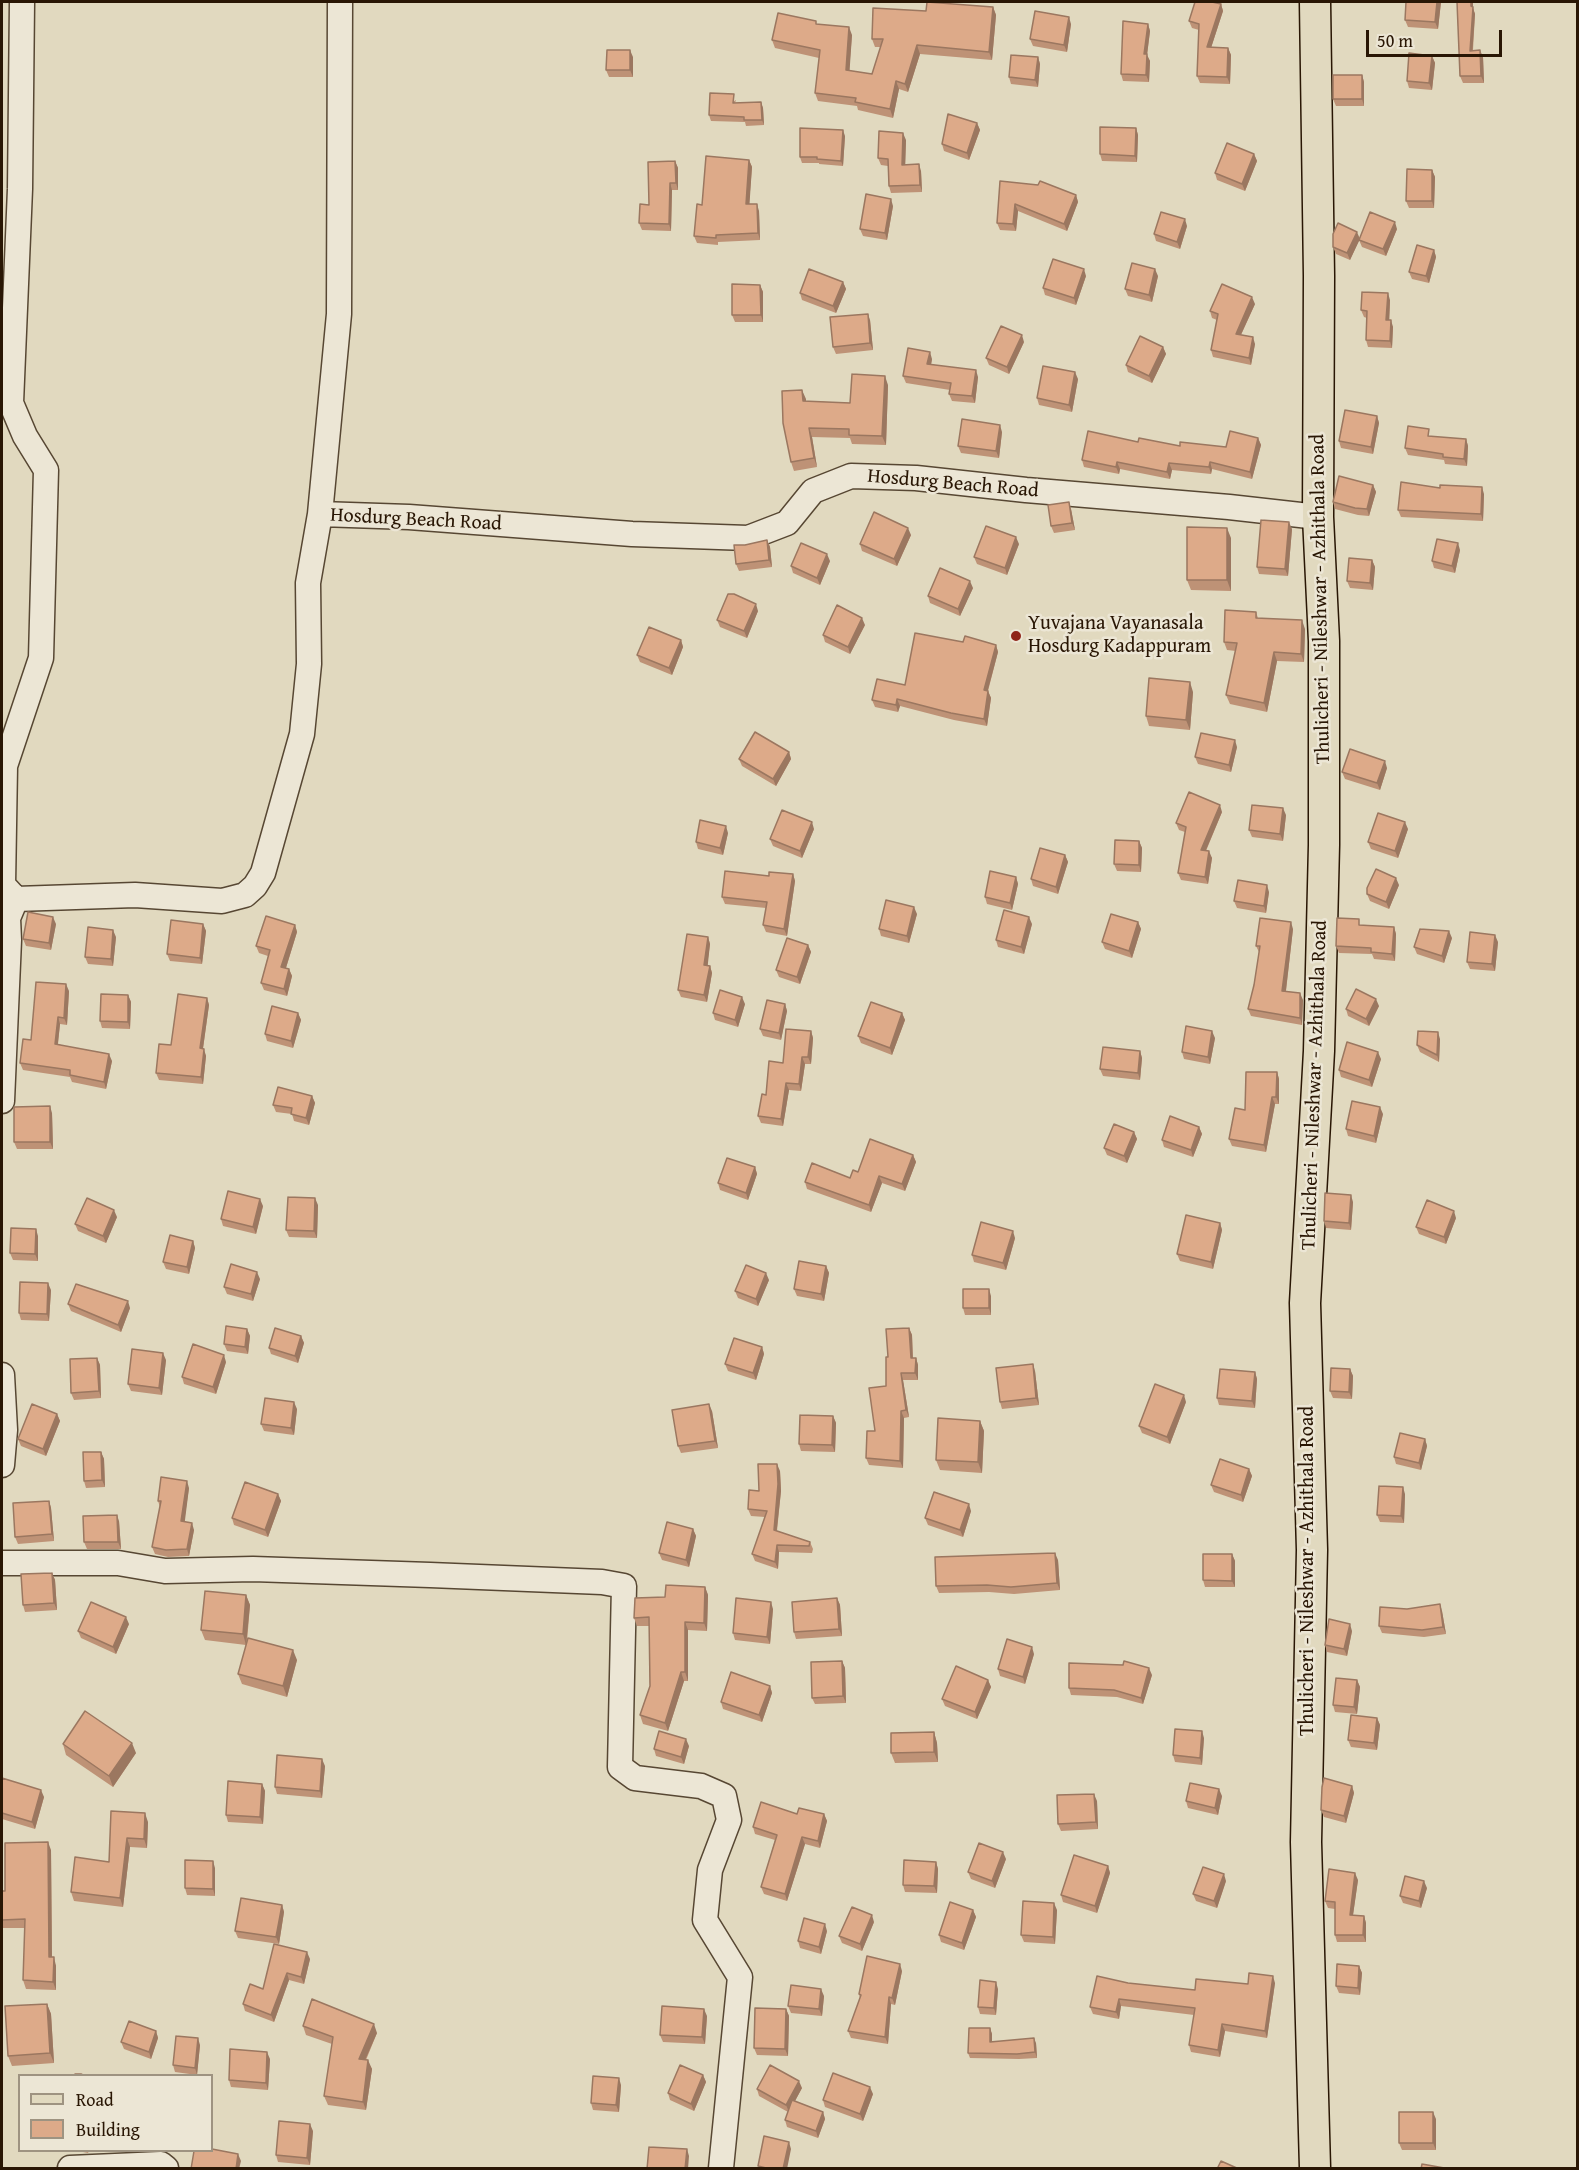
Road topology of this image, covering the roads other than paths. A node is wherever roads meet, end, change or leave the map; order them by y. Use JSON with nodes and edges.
{"nodes":[{"id":1,"x":22,"y":2,"type":"edge"},
{"id":2,"x":340,"y":2,"type":"edge"},
{"id":3,"x":1315,"y":2,"type":"edge"},
{"id":4,"x":320,"y":514,"type":"junction"},
{"id":5,"x":1318,"y":517,"type":"junction"},
{"id":6,"x":16,"y":899,"type":"junction"},
{"id":7,"x":2,"y":1101,"type":"edge"},
{"id":8,"x":2,"y":1375,"type":"edge"},
{"id":9,"x":2,"y":1465,"type":"edge"},
{"id":10,"x":2,"y":1563,"type":"edge"},
{"id":11,"x":70,"y":2169,"type":"edge"},
{"id":12,"x":166,"y":2169,"type":"edge"},
{"id":13,"x":721,"y":2169,"type":"edge"},
{"id":14,"x":1315,"y":2169,"type":"edge"}],
"edges":[{"from":1,"to":6,"type":"street"},
{"from":2,"to":4,"type":"street"},
{"from":3,"to":5,"type":"main road","name":"Thulicheri - Nileshwar - Azhithala Road"},
{"from":4,"to":5,"type":"street","name":"Hosdurg Beach Road"},
{"from":4,"to":6,"type":"street","name":"Hosdurg Beach Road"},
{"from":5,"to":14,"type":"main road","name":"Thulicheri - Nileshwar - Azhithala Road"},
{"from":6,"to":7,"type":"street"},
{"from":8,"to":9,"type":"street"},
{"from":10,"to":13,"type":"street"},
{"from":11,"to":12,"type":"street"}]}
